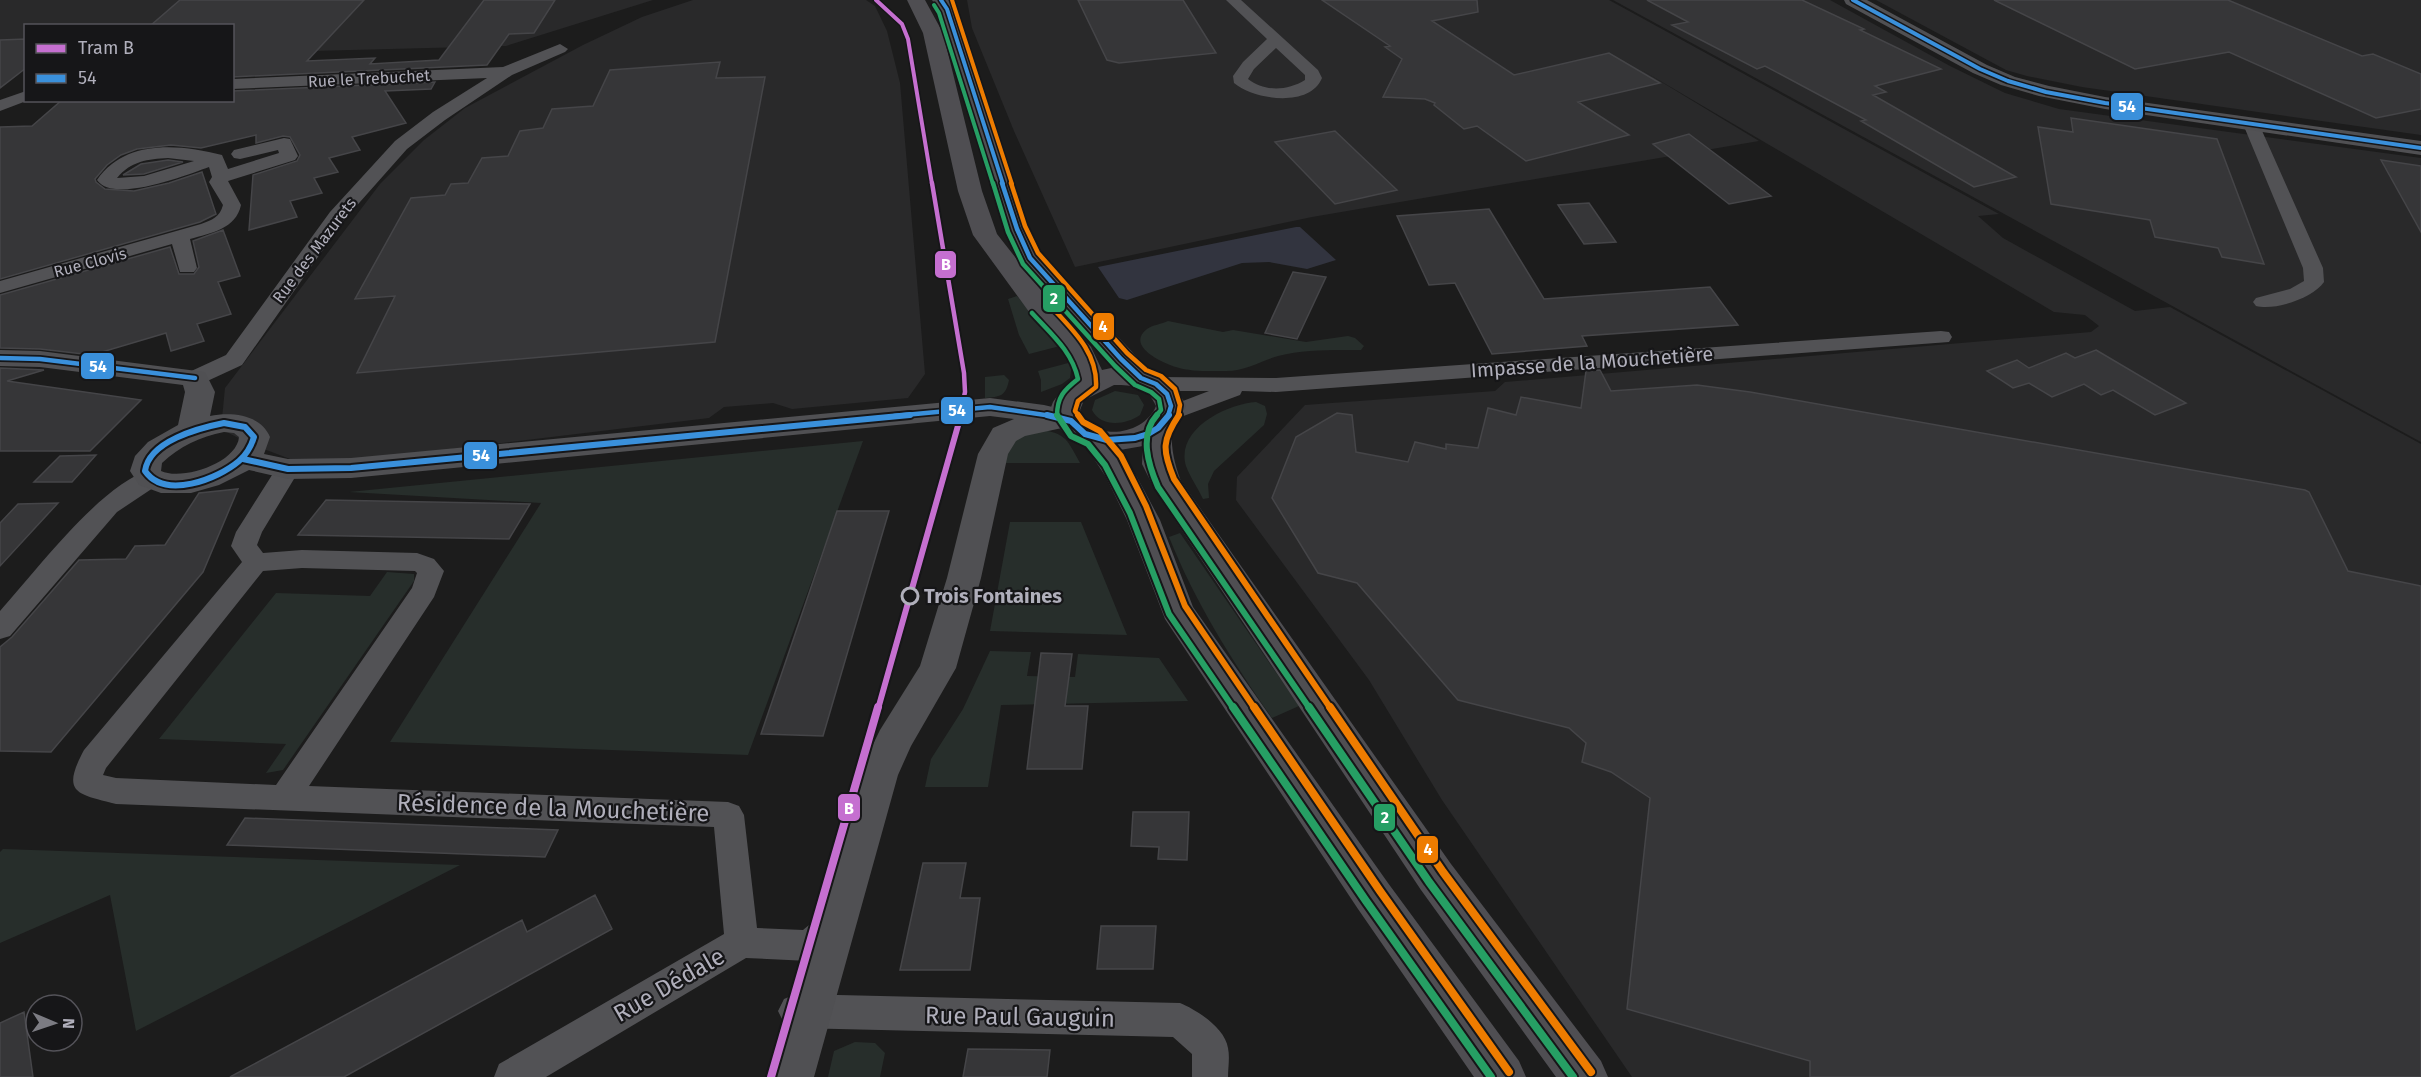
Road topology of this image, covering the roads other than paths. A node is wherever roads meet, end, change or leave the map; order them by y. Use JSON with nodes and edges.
{"nodes":[{"id":1,"x":916,"y":0,"type":"edge"},
{"id":2,"x":941,"y":0,"type":"edge"},
{"id":3,"x":1233,"y":0,"type":"edge"},
{"id":4,"x":1852,"y":0,"type":"edge"},
{"id":5,"x":1274,"y":40,"type":"dead end"},
{"id":6,"x":560,"y":49,"type":"dead end"},
{"id":7,"x":507,"y":72,"type":"junction"},
{"id":8,"x":234,"y":84,"type":"edge"},
{"id":9,"x":24,"y":97,"type":"edge"},
{"id":10,"x":0,"y":106,"type":"edge"},
{"id":11,"x":2251,"y":124,"type":"junction"},
{"id":12,"x":2421,"y":148,"type":"edge"},
{"id":13,"x":240,"y":154,"type":"dead end"},
{"id":14,"x":216,"y":159,"type":"junction"},
{"id":15,"x":220,"y":180,"type":"junction"},
{"id":16,"x":180,"y":237,"type":"junction"},
{"id":17,"x":187,"y":268,"type":"dead end"},
{"id":18,"x":0,"y":287,"type":"edge"},
{"id":19,"x":2263,"y":302,"type":"dead end"},
{"id":20,"x":1941,"y":337,"type":"dead end"},
{"id":21,"x":0,"y":358,"type":"edge"},
{"id":22,"x":195,"y":378,"type":"junction"},
{"id":23,"x":1148,"y":381,"type":"junction"},
{"id":24,"x":1244,"y":386,"type":"junction"},
{"id":25,"x":1081,"y":409,"type":"junction"},
{"id":26,"x":1164,"y":421,"type":"junction"},
{"id":27,"x":192,"y":430,"type":"junction"},
{"id":28,"x":243,"y":459,"type":"junction"},
{"id":29,"x":288,"y":469,"type":"junction"},
{"id":30,"x":150,"y":478,"type":"junction"},
{"id":31,"x":256,"y":562,"type":"junction"},
{"id":32,"x":0,"y":629,"type":"edge"},
{"id":33,"x":285,"y":797,"type":"junction"},
{"id":34,"x":742,"y":942,"type":"junction"},
{"id":35,"x":820,"y":946,"type":"junction"},
{"id":36,"x":800,"y":1011,"type":"junction"},
{"id":37,"x":512,"y":1077,"type":"edge"},
{"id":38,"x":771,"y":1077,"type":"edge"},
{"id":39,"x":790,"y":1077,"type":"edge"},
{"id":40,"x":1210,"y":1077,"type":"edge"},
{"id":41,"x":1502,"y":1077,"type":"edge"},
{"id":42,"x":1584,"y":1077,"type":"edge"}],
"edges":[{"from":1,"to":25,"type":"main road"},
{"from":2,"to":23,"type":"main road"},
{"from":3,"to":5,"type":"street"},
{"from":4,"to":11,"type":"street"},
{"from":6,"to":7,"type":"street","name":"Rue des Mazurets"},
{"from":7,"to":8,"type":"street","name":"Rue le Trebuchet"},
{"from":7,"to":22,"type":"street","name":"Rue des Mazurets"},
{"from":9,"to":10,"type":"street"},
{"from":11,"to":12,"type":"street"},
{"from":11,"to":19,"type":"street"},
{"from":13,"to":15,"type":"street"},
{"from":14,"to":14,"type":"street"},
{"from":14,"to":15,"type":"street"},
{"from":15,"to":16,"type":"street","name":"Rue Clovis"},
{"from":16,"to":17,"type":"street"},
{"from":16,"to":18,"type":"street","name":"Rue Clovis"},
{"from":20,"to":24,"type":"street","name":"Impasse de la Mouchetière"},
{"from":21,"to":22,"type":"street"},
{"from":22,"to":27,"type":"street"},
{"from":23,"to":24,"type":"street","name":"Impasse de la Mouchetière"},
{"from":23,"to":25,"type":"main road"},
{"from":23,"to":26,"type":"main road"},
{"from":24,"to":26,"type":"street","name":"Impasse de la Mouchetière"},
{"from":25,"to":26,"type":"main road"},
{"from":25,"to":29,"type":"street"},
{"from":25,"to":35,"type":"street"},
{"from":25,"to":41,"type":"main road"},
{"from":26,"to":42,"type":"main road"},
{"from":27,"to":28,"type":"street"},
{"from":27,"to":30,"type":"street"},
{"from":28,"to":29,"type":"street"},
{"from":28,"to":30,"type":"street"},
{"from":29,"to":31,"type":"street"},
{"from":30,"to":32,"type":"street"},
{"from":31,"to":33,"type":"street"},
{"from":31,"to":33,"type":"street","name":"Résidence de la Mouchetière"},
{"from":33,"to":34,"type":"street","name":"Résidence de la Mouchetière"},
{"from":34,"to":35,"type":"street","name":"Rue Dédale"},
{"from":34,"to":37,"type":"street","name":"Rue Dédale"},
{"from":35,"to":36,"type":"street"},
{"from":36,"to":38,"type":"street"},
{"from":36,"to":39,"type":"street"},
{"from":36,"to":40,"type":"street","name":"Rue Paul Gauguin"}]}
